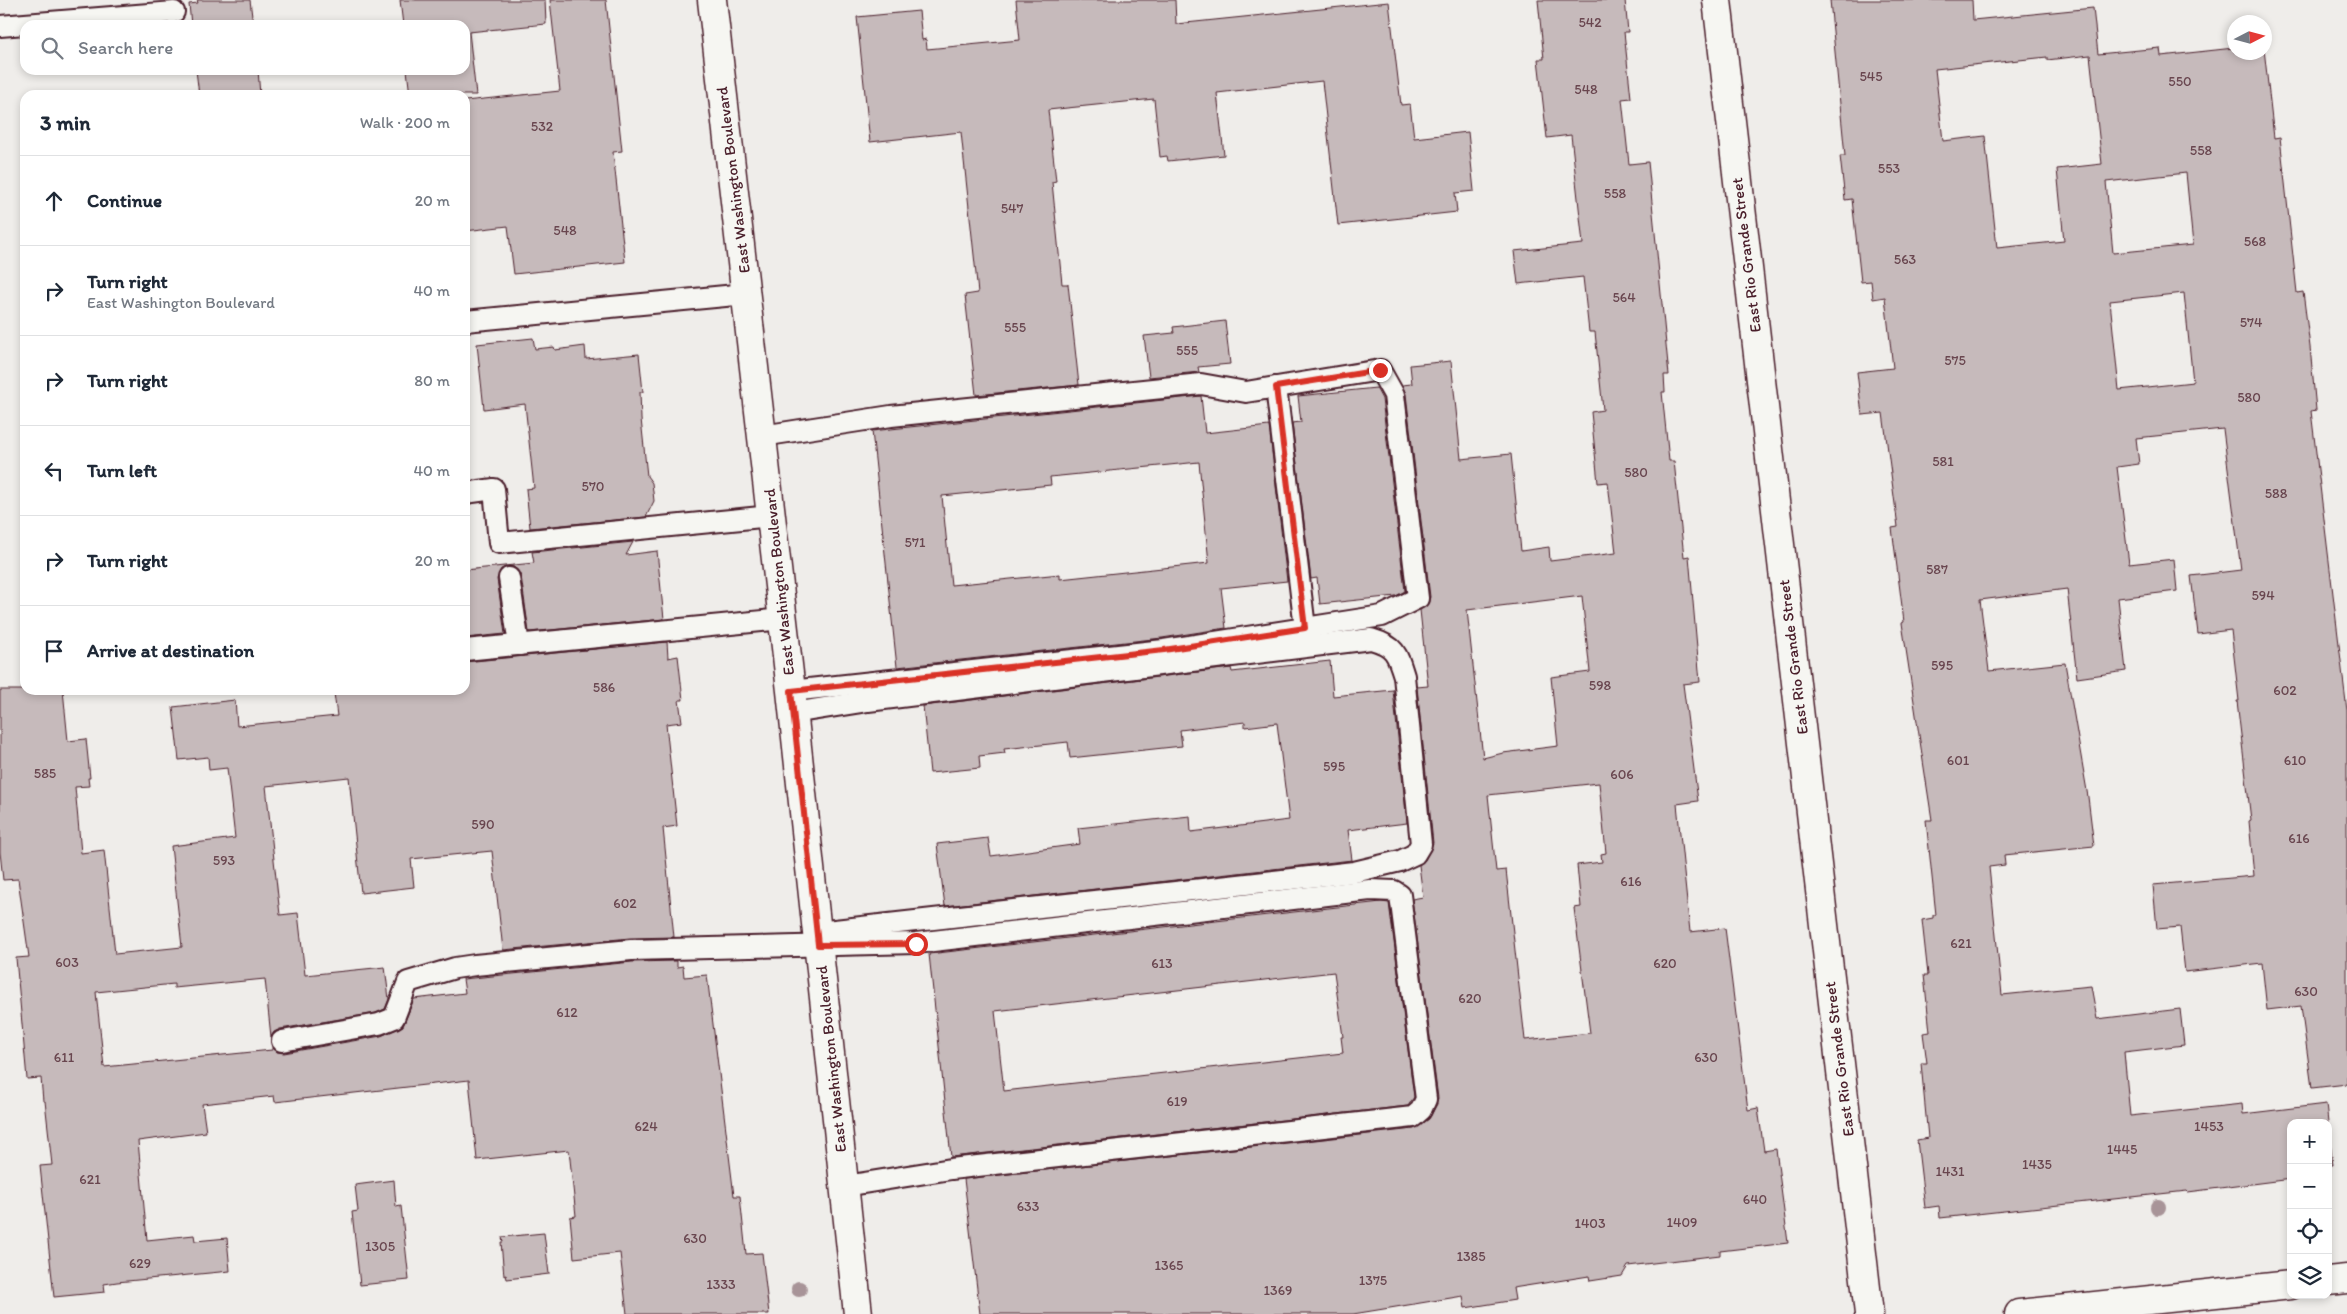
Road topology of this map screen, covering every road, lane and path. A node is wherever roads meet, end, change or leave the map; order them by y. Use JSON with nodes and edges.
{"nodes":[{"id":1,"x":712,"y":0,"type":"edge"},
{"id":2,"x":1717,"y":0,"type":"edge"},
{"id":3,"x":174,"y":12,"type":"dead end"},
{"id":4,"x":75,"y":20,"type":"edge"},
{"id":5,"x":20,"y":24,"type":"edge"},
{"id":6,"x":0,"y":26,"type":"edge"},
{"id":7,"x":746,"y":294,"type":"junction"},
{"id":8,"x":470,"y":322,"type":"edge"},
{"id":9,"x":1276,"y":387,"type":"junction"},
{"id":10,"x":762,"y":436,"type":"junction"},
{"id":11,"x":470,"y":491,"type":"edge"},
{"id":12,"x":771,"y":516,"type":"junction"},
{"id":13,"x":509,"y":578,"type":"dead end"},
{"id":14,"x":783,"y":619,"type":"junction"},
{"id":15,"x":1305,"y":628,"type":"junction"},
{"id":16,"x":518,"y":645,"type":"junction"},
{"id":17,"x":470,"y":650,"type":"edge"},
{"id":18,"x":792,"y":702,"type":"junction"},
{"id":19,"x":818,"y":938,"type":"junction"},
{"id":20,"x":282,"y":1041,"type":"dead end"},
{"id":21,"x":844,"y":1186,"type":"junction"},
{"id":22,"x":2347,"y":1279,"type":"edge"},
{"id":23,"x":2332,"y":1281,"type":"edge"},
{"id":24,"x":2287,"y":1285,"type":"edge"},
{"id":25,"x":2054,"y":1312,"type":"edge"},
{"id":26,"x":858,"y":1314,"type":"edge"},
{"id":27,"x":1869,"y":1314,"type":"edge"},
{"id":28,"x":2019,"y":1314,"type":"edge"}],
"edges":[{"from":1,"to":7,"type":"street","name":"East Washington Boulevard"},
{"from":2,"to":27,"type":"street","name":"East Rio Grande Street"},
{"from":3,"to":4,"type":"lane"},
{"from":5,"to":6,"type":"lane"},
{"from":7,"to":8,"type":"lane"},
{"from":7,"to":10,"type":"street","name":"East Washington Boulevard"},
{"from":9,"to":10,"type":"lane"},
{"from":9,"to":15,"type":"lane"},
{"from":9,"to":15,"type":"lane"},
{"from":10,"to":12,"type":"street","name":"East Washington Boulevard"},
{"from":11,"to":12,"type":"lane"},
{"from":12,"to":14,"type":"street","name":"East Washington Boulevard"},
{"from":13,"to":16,"type":"lane"},
{"from":14,"to":16,"type":"lane"},
{"from":14,"to":18,"type":"street","name":"East Washington Boulevard"},
{"from":15,"to":18,"type":"lane"},
{"from":16,"to":17,"type":"lane"},
{"from":18,"to":19,"type":"street","name":"East Washington Boulevard"},
{"from":18,"to":19,"type":"lane"},
{"from":19,"to":20,"type":"lane"},
{"from":19,"to":21,"type":"street","name":"East Washington Boulevard"},
{"from":19,"to":21,"type":"lane"},
{"from":21,"to":26,"type":"street","name":"East Washington Boulevard"},
{"from":22,"to":23,"type":"street"},
{"from":24,"to":25,"type":"street"},
{"from":25,"to":28,"type":"street"}]}
